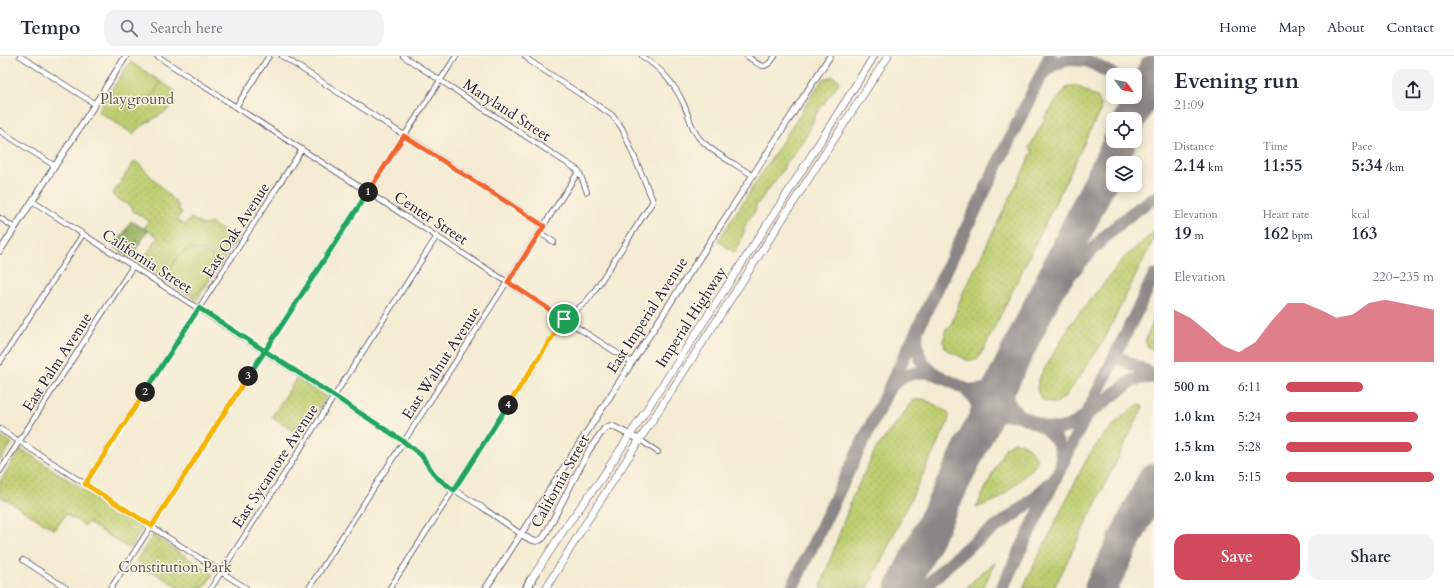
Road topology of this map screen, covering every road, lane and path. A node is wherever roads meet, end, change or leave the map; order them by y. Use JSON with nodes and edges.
{"nodes":[{"id":1,"x":20,"y":56,"type":"edge"},
{"id":2,"x":126,"y":56,"type":"edge"},
{"id":3,"x":157,"y":56,"type":"edge"},
{"id":4,"x":270,"y":56,"type":"edge"},
{"id":5,"x":282,"y":56,"type":"edge"},
{"id":6,"x":403,"y":56,"type":"edge"},
{"id":7,"x":456,"y":56,"type":"edge"},
{"id":8,"x":524,"y":56,"type":"edge"},
{"id":9,"x":534,"y":56,"type":"edge"},
{"id":10,"x":642,"y":56,"type":"edge"},
{"id":11,"x":747,"y":56,"type":"edge"},
{"id":12,"x":775,"y":56,"type":"edge"},
{"id":13,"x":830,"y":56,"type":"edge"},
{"id":14,"x":874,"y":56,"type":"edge"},
{"id":15,"x":888,"y":56,"type":"edge"},
{"id":16,"x":530,"y":61,"type":"junction"},
{"id":17,"x":440,"y":80,"type":"junction"},
{"id":18,"x":95,"y":104,"type":"junction"},
{"id":19,"x":236,"y":107,"type":"junction"},
{"id":20,"x":0,"y":131,"type":"edge"},
{"id":21,"x":404,"y":136,"type":"junction"},
{"id":22,"x":302,"y":149,"type":"junction"},
{"id":23,"x":55,"y":166,"type":"junction"},
{"id":24,"x":579,"y":171,"type":"junction"},
{"id":25,"x":752,"y":175,"type":"junction"},
{"id":26,"x":368,"y":191,"type":"junction"},
{"id":27,"x":588,"y":192,"type":"dead end"},
{"id":28,"x":784,"y":198,"type":"junction"},
{"id":29,"x":32,"y":201,"type":"junction"},
{"id":30,"x":794,"y":203,"type":"junction"},
{"id":31,"x":0,"y":218,"type":"edge"},
{"id":32,"x":544,"y":226,"type":"junction"},
{"id":33,"x":15,"y":228,"type":"junction"},
{"id":34,"x":540,"y":233,"type":"junction"},
{"id":35,"x":83,"y":234,"type":"junction"},
{"id":36,"x":437,"y":236,"type":"junction"},
{"id":37,"x":554,"y":242,"type":"dead end"},
{"id":38,"x":0,"y":251,"type":"edge"},
{"id":39,"x":133,"y":266,"type":"junction"},
{"id":40,"x":508,"y":282,"type":"junction"},
{"id":41,"x":199,"y":308,"type":"junction"},
{"id":42,"x":564,"y":319,"type":"junction"},
{"id":43,"x":265,"y":351,"type":"junction"},
{"id":44,"x":0,"y":362,"type":"edge"},
{"id":45,"x":631,"y":362,"type":"junction"},
{"id":46,"x":335,"y":396,"type":"junction"},
{"id":47,"x":0,"y":429,"type":"edge"},
{"id":48,"x":630,"y":435,"type":"junction"},
{"id":49,"x":640,"y":440,"type":"junction"},
{"id":50,"x":403,"y":441,"type":"junction"},
{"id":51,"x":20,"y":442,"type":"junction"},
{"id":52,"x":658,"y":452,"type":"dead end"},
{"id":53,"x":0,"y":471,"type":"edge"},
{"id":54,"x":85,"y":484,"type":"junction"},
{"id":55,"x":454,"y":490,"type":"junction"},
{"id":56,"x":152,"y":526,"type":"junction"},
{"id":57,"x":521,"y":534,"type":"junction"},
{"id":58,"x":23,"y":560,"type":"dead end"},
{"id":59,"x":221,"y":572,"type":"junction"},
{"id":60,"x":531,"y":580,"type":"joint"},
{"id":61,"x":66,"y":588,"type":"edge"},
{"id":62,"x":111,"y":588,"type":"edge"},
{"id":63,"x":211,"y":588,"type":"edge"},
{"id":64,"x":246,"y":588,"type":"edge"},
{"id":65,"x":309,"y":588,"type":"edge"},
{"id":66,"x":390,"y":588,"type":"edge"},
{"id":67,"x":486,"y":588,"type":"edge"},
{"id":68,"x":526,"y":588,"type":"edge"},
{"id":69,"x":546,"y":588,"type":"edge"}],
"edges":[{"from":1,"to":18,"type":"street"},
{"from":2,"to":18,"type":"street"},
{"from":3,"to":19,"type":"street","name":"Center Street"},
{"from":4,"to":19,"type":"street"},
{"from":5,"to":21,"type":"street"},
{"from":6,"to":17,"type":"street","name":"Maryland Street"},
{"from":7,"to":17,"type":"street"},
{"from":8,"to":16,"type":"street"},
{"from":9,"to":16,"type":"street"},
{"from":10,"to":25,"type":"street"},
{"from":11,"to":12,"type":"street"},
{"from":13,"to":25,"type":"street","name":"East Imperial Avenue"},
{"from":14,"to":28,"type":"main road","name":"Imperial Highway"},
{"from":15,"to":30,"type":"main road","name":"Imperial Highway"},
{"from":16,"to":42,"type":"street"},
{"from":17,"to":21,"type":"street"},
{"from":17,"to":24,"type":"street","name":"Maryland Street"},
{"from":18,"to":23,"type":"street"},
{"from":19,"to":22,"type":"street","name":"Center Street"},
{"from":20,"to":23,"type":"street"},
{"from":21,"to":26,"type":"street"},
{"from":21,"to":32,"type":"street"},
{"from":22,"to":26,"type":"street","name":"Center Street"},
{"from":22,"to":41,"type":"street","name":"East Oak Avenue"},
{"from":23,"to":29,"type":"street"},
{"from":24,"to":27,"type":"street"},
{"from":24,"to":32,"type":"street","name":"East Walnut Avenue"},
{"from":25,"to":45,"type":"street","name":"East Imperial Avenue"},
{"from":26,"to":36,"type":"street","name":"Center Street"},
{"from":26,"to":43,"type":"street"},
{"from":28,"to":30,"type":"main road"},
{"from":28,"to":48,"type":"main road","name":"Imperial Highway"},
{"from":29,"to":33,"type":"street"},
{"from":29,"to":35,"type":"street","name":"California Street"},
{"from":30,"to":49,"type":"main road","name":"Imperial Highway"},
{"from":31,"to":33,"type":"street"},
{"from":32,"to":34,"type":"street","name":"East Walnut Avenue"},
{"from":33,"to":38,"type":"street"},
{"from":34,"to":37,"type":"street"},
{"from":34,"to":40,"type":"street","name":"East Walnut Avenue"},
{"from":35,"to":39,"type":"street","name":"California Street"},
{"from":35,"to":44,"type":"street"},
{"from":36,"to":40,"type":"street","name":"Center Street"},
{"from":36,"to":46,"type":"street","name":"East Sycamore Avenue"},
{"from":39,"to":41,"type":"street","name":"California Street"},
{"from":39,"to":51,"type":"street","name":"East Palm Avenue"},
{"from":40,"to":42,"type":"street","name":"Center Street"},
{"from":40,"to":50,"type":"street","name":"East Walnut Avenue"},
{"from":41,"to":43,"type":"street","name":"California Street"},
{"from":41,"to":54,"type":"street","name":"East Oak Avenue"},
{"from":42,"to":45,"type":"street","name":"Center Street"},
{"from":42,"to":55,"type":"street"},
{"from":43,"to":46,"type":"street","name":"California Street"},
{"from":43,"to":56,"type":"street"},
{"from":45,"to":57,"type":"street","name":"East Imperial Avenue"},
{"from":46,"to":50,"type":"street","name":"California Street"},
{"from":46,"to":59,"type":"street","name":"East Sycamore Avenue"},
{"from":47,"to":51,"type":"street"},
{"from":48,"to":49,"type":"street","name":"California Street"},
{"from":48,"to":57,"type":"street","name":"California Street"},
{"from":48,"to":60,"type":"main road","name":"Imperial Highway"},
{"from":49,"to":52,"type":"street","name":"California Street"},
{"from":49,"to":69,"type":"main road","name":"Imperial Highway"},
{"from":50,"to":55,"type":"street","name":"California Street"},
{"from":50,"to":65,"type":"street","name":"East Walnut Avenue"},
{"from":51,"to":53,"type":"street","name":"East Palm Avenue"},
{"from":51,"to":54,"type":"street"},
{"from":54,"to":56,"type":"street"},
{"from":55,"to":57,"type":"street","name":"California Street"},
{"from":55,"to":66,"type":"street"},
{"from":56,"to":59,"type":"street"},
{"from":56,"to":62,"type":"street"},
{"from":57,"to":67,"type":"street","name":"East Imperial Avenue"},
{"from":58,"to":61,"type":"street"},
{"from":59,"to":63,"type":"street","name":"East Sycamore Avenue"},
{"from":59,"to":64,"type":"street"},
{"from":60,"to":68,"type":"highway"}]}
